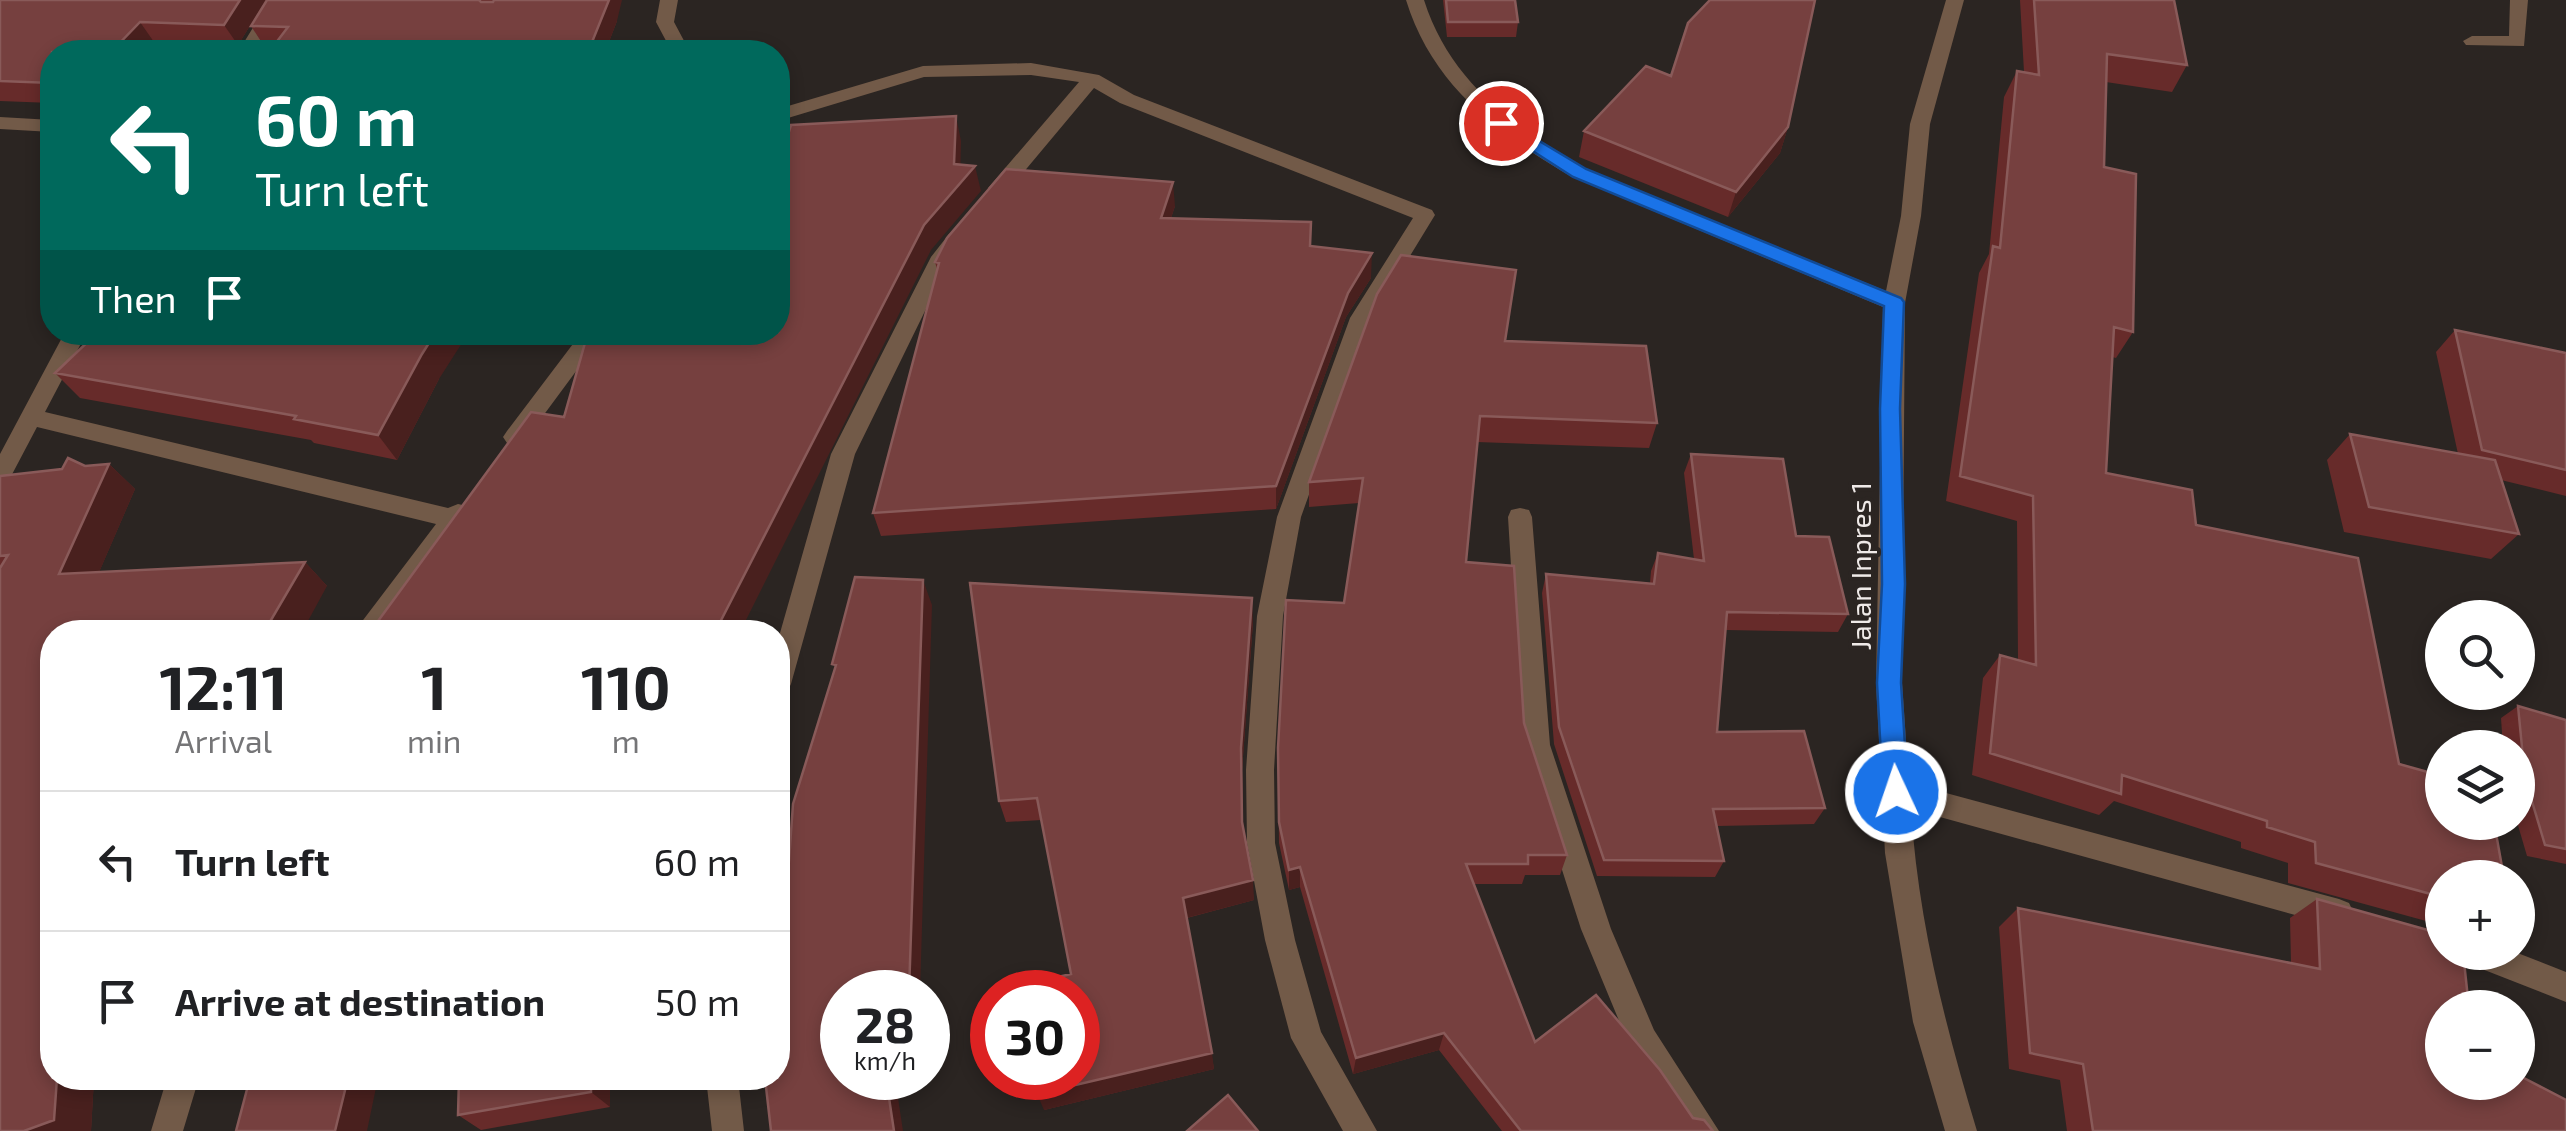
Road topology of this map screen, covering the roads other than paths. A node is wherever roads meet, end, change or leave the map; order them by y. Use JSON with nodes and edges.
{"nodes":[{"id":1,"x":279,"y":0,"type":"edge"},
{"id":2,"x":669,"y":0,"type":"edge"},
{"id":3,"x":1415,"y":0,"type":"edge"},
{"id":4,"x":1955,"y":0,"type":"edge"},
{"id":5,"x":2519,"y":0,"type":"edge"},
{"id":6,"x":254,"y":40,"type":"edge"},
{"id":7,"x":675,"y":40,"type":"edge"},
{"id":8,"x":2472,"y":41,"type":"dead end"},
{"id":9,"x":1092,"y":79,"type":"junction"},
{"id":10,"x":790,"y":111,"type":"edge"},
{"id":11,"x":0,"y":123,"type":"edge"},
{"id":12,"x":40,"y":125,"type":"edge"},
{"id":13,"x":1894,"y":302,"type":"junction"},
{"id":14,"x":69,"y":345,"type":"edge"},
{"id":15,"x":584,"y":345,"type":"edge"},
{"id":16,"x":30,"y":417,"type":"junction"},
{"id":17,"x":500,"y":457,"type":"edge"},
{"id":18,"x":0,"y":476,"type":"edge"},
{"id":19,"x":476,"y":488,"type":"edge"},
{"id":20,"x":1520,"y":517,"type":"dead end"},
{"id":21,"x":453,"y":519,"type":"junction"},
{"id":22,"x":376,"y":620,"type":"edge"},
{"id":23,"x":790,"y":642,"type":"edge"},
{"id":24,"x":1896,"y":792,"type":"junction"},
{"id":25,"x":2366,"y":921,"type":"edge"},
{"id":26,"x":2522,"y":970,"type":"edge"},
{"id":27,"x":2566,"y":987,"type":"edge"},
{"id":28,"x":180,"y":1090,"type":"edge"},
{"id":29,"x":723,"y":1090,"type":"edge"},
{"id":30,"x":168,"y":1131,"type":"edge"},
{"id":31,"x":728,"y":1131,"type":"edge"},
{"id":32,"x":1361,"y":1131,"type":"edge"},
{"id":33,"x":1703,"y":1131,"type":"edge"},
{"id":34,"x":1961,"y":1131,"type":"edge"}],
"edges":[{"from":1,"to":6,"type":"street"},
{"from":2,"to":7,"type":"street"},
{"from":3,"to":13,"type":"street"},
{"from":4,"to":13,"type":"street","name":"Jalan Inpres 1"},
{"from":5,"to":8,"type":"street"},
{"from":9,"to":10,"type":"street"},
{"from":9,"to":23,"type":"street"},
{"from":9,"to":32,"type":"street"},
{"from":11,"to":12,"type":"street"},
{"from":13,"to":24,"type":"street","name":"Jalan Inpres 1"},
{"from":14,"to":16,"type":"street"},
{"from":15,"to":17,"type":"street"},
{"from":16,"to":18,"type":"street"},
{"from":16,"to":21,"type":"street"},
{"from":19,"to":21,"type":"street"},
{"from":20,"to":33,"type":"street"},
{"from":21,"to":22,"type":"street"},
{"from":24,"to":25,"type":"street"},
{"from":24,"to":34,"type":"street","name":"Jalan Inpres 1"},
{"from":26,"to":27,"type":"street"},
{"from":28,"to":30,"type":"street"},
{"from":29,"to":31,"type":"street"}]}
